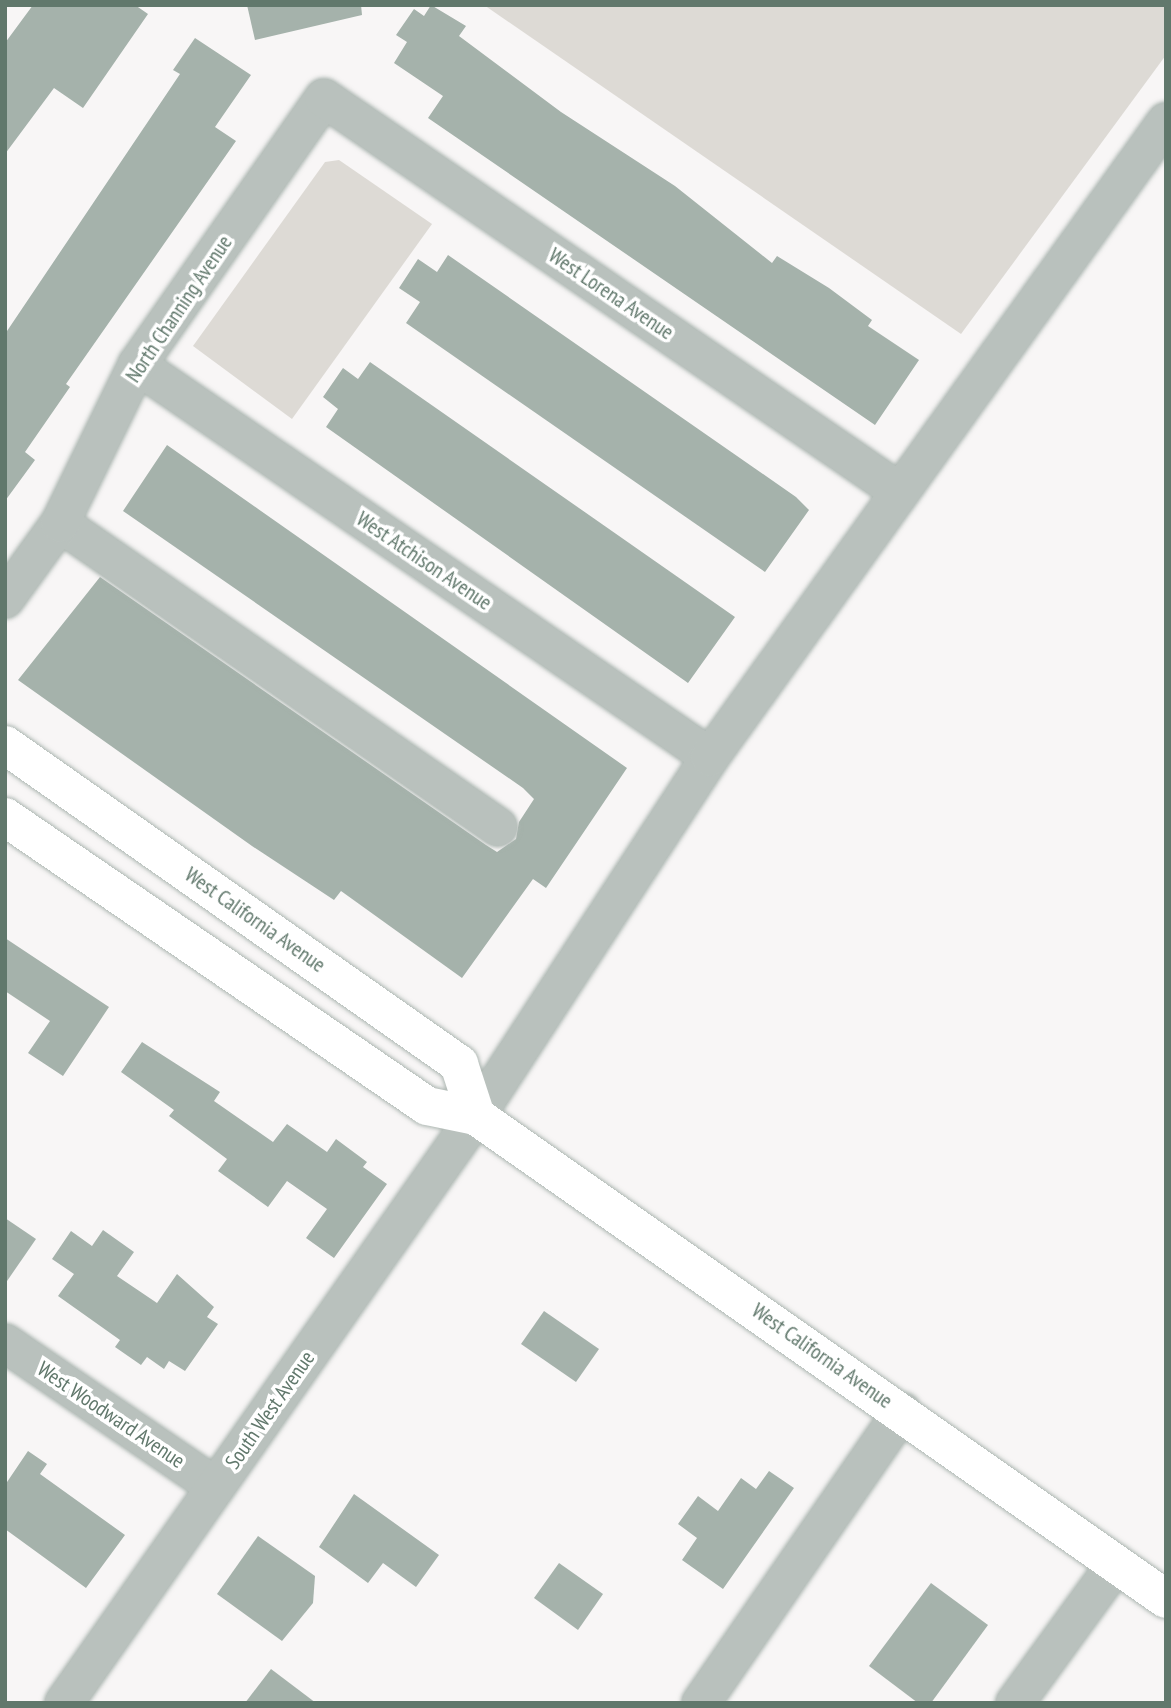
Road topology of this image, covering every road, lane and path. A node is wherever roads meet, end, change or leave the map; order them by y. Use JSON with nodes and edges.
{"nodes":[{"id":1,"x":324,"y":98,"type":"joint"},
{"id":2,"x":1166,"y":122,"type":"edge"},
{"id":3,"x":137,"y":365,"type":"junction"},
{"id":4,"x":897,"y":490,"type":"junction"},
{"id":5,"x":60,"y":523,"type":"junction"},
{"id":6,"x":5,"y":599,"type":"edge"},
{"id":7,"x":5,"y":745,"type":"edge"},
{"id":8,"x":710,"y":757,"type":"junction"},
{"id":9,"x":5,"y":817,"type":"edge"},
{"id":10,"x":498,"y":827,"type":"dead end"},
{"id":11,"x":476,"y":1116,"type":"junction"},
{"id":12,"x":5,"y":1343,"type":"edge"},
{"id":13,"x":902,"y":1412,"type":"junction"},
{"id":14,"x":216,"y":1487,"type":"junction"},
{"id":15,"x":1116,"y":1564,"type":"junction"},
{"id":16,"x":1166,"y":1599,"type":"edge"},
{"id":17,"x":64,"y":1703,"type":"edge"},
{"id":18,"x":701,"y":1703,"type":"edge"},
{"id":19,"x":1015,"y":1703,"type":"edge"}],
"edges":[{"from":1,"to":3,"type":"street","name":"North Channing Avenue"},
{"from":1,"to":4,"type":"street","name":"West Lorena Avenue"},
{"from":2,"to":4,"type":"street","name":"South West Avenue"},
{"from":3,"to":5,"type":"street","name":"North Channing Avenue"},
{"from":3,"to":8,"type":"street","name":"West Atchison Avenue"},
{"from":4,"to":8,"type":"street","name":"South West Avenue"},
{"from":5,"to":6,"type":"street","name":"North Channing Avenue"},
{"from":5,"to":10,"type":"street"},
{"from":7,"to":11,"type":"main road","name":"West California Avenue"},
{"from":8,"to":11,"type":"street","name":"South West Avenue"},
{"from":9,"to":11,"type":"main road","name":"West California Avenue"},
{"from":11,"to":13,"type":"main road","name":"West California Avenue"},
{"from":11,"to":14,"type":"street","name":"South West Avenue"},
{"from":12,"to":14,"type":"street","name":"West Woodward Avenue"},
{"from":13,"to":15,"type":"main road","name":"West California Avenue"},
{"from":13,"to":18,"type":"street"},
{"from":14,"to":17,"type":"street","name":"South West Avenue"},
{"from":15,"to":16,"type":"main road","name":"West California Avenue"},
{"from":15,"to":19,"type":"street"}]}
